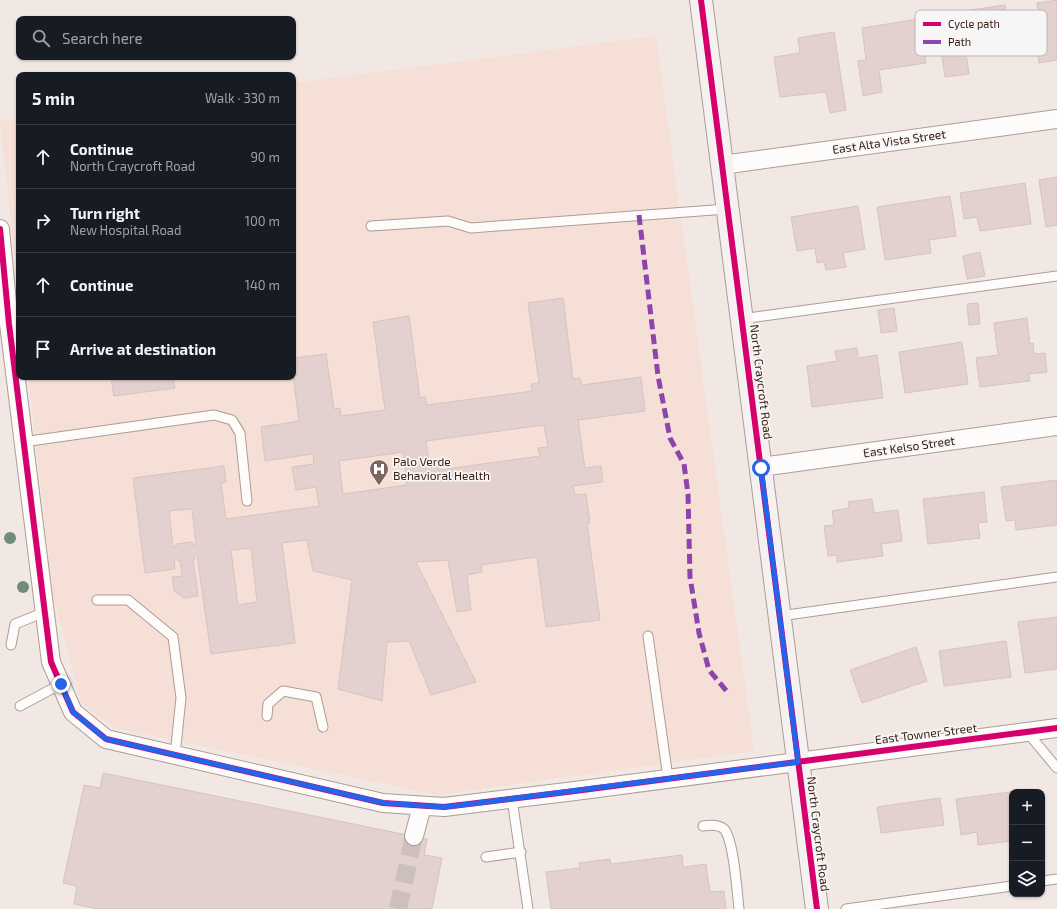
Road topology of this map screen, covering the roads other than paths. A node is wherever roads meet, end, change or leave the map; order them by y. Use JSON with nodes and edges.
{"nodes":[{"id":1,"x":701,"y":0,"type":"edge"},
{"id":2,"x":1057,"y":119,"type":"edge"},
{"id":3,"x":722,"y":165,"type":"junction"},
{"id":4,"x":727,"y":209,"type":"junction"},
{"id":5,"x":371,"y":226,"type":"dead end"},
{"id":6,"x":0,"y":229,"type":"edge"},
{"id":7,"x":1057,"y":276,"type":"edge"},
{"id":8,"x":741,"y":319,"type":"junction"},
{"id":9,"x":1057,"y":426,"type":"edge"},
{"id":10,"x":23,"y":442,"type":"junction"},
{"id":11,"x":761,"y":468,"type":"junction"},
{"id":12,"x":247,"y":501,"type":"dead end"},
{"id":13,"x":1057,"y":577,"type":"edge"},
{"id":14,"x":97,"y":600,"type":"dead end"},
{"id":15,"x":45,"y":612,"type":"junction"},
{"id":16,"x":780,"y":616,"type":"junction"},
{"id":17,"x":648,"y":636,"type":"dead end"},
{"id":18,"x":11,"y":645,"type":"dead end"},
{"id":19,"x":61,"y":684,"type":"junction"},
{"id":20,"x":20,"y":706,"type":"dead end"},
{"id":21,"x":267,"y":716,"type":"dead end"},
{"id":22,"x":323,"y":727,"type":"dead end"},
{"id":23,"x":1057,"y":728,"type":"edge"},
{"id":24,"x":1027,"y":732,"type":"junction"},
{"id":25,"x":175,"y":755,"type":"junction"},
{"id":26,"x":798,"y":762,"type":"junction"},
{"id":27,"x":1057,"y":768,"type":"edge"},
{"id":28,"x":668,"y":778,"type":"junction"},
{"id":29,"x":512,"y":800,"type":"junction"},
{"id":30,"x":422,"y":806,"type":"junction"},
{"id":31,"x":703,"y":826,"type":"dead end"},
{"id":32,"x":414,"y":836,"type":"tunnel mouth"},
{"id":33,"x":521,"y":852,"type":"junction"},
{"id":34,"x":486,"y":857,"type":"dead end"},
{"id":35,"x":1057,"y":879,"type":"edge"},
{"id":36,"x":1045,"y":881,"type":"edge"},
{"id":37,"x":1009,"y":886,"type":"edge"},
{"id":38,"x":528,"y":909,"type":"edge"},
{"id":39,"x":739,"y":909,"type":"edge"},
{"id":40,"x":817,"y":909,"type":"edge"},
{"id":41,"x":846,"y":909,"type":"edge"}],
"edges":[{"from":1,"to":3,"type":"main road","name":"North Craycroft Road"},
{"from":2,"to":3,"type":"street","name":"East Alta Vista Street"},
{"from":3,"to":4,"type":"main road","name":"North Craycroft Road"},
{"from":4,"to":5,"type":"lane"},
{"from":4,"to":8,"type":"main road","name":"North Craycroft Road"},
{"from":6,"to":10,"type":"street","name":"East Towner Street"},
{"from":7,"to":8,"type":"lane"},
{"from":8,"to":11,"type":"main road","name":"North Craycroft Road"},
{"from":9,"to":11,"type":"street","name":"East Kelso Street"},
{"from":10,"to":12,"type":"lane"},
{"from":10,"to":15,"type":"street","name":"East Towner Street"},
{"from":11,"to":16,"type":"main road","name":"North Craycroft Road"},
{"from":13,"to":16,"type":"lane"},
{"from":14,"to":25,"type":"lane"},
{"from":15,"to":18,"type":"lane"},
{"from":15,"to":19,"type":"street","name":"East Towner Street"},
{"from":16,"to":26,"type":"main road","name":"North Craycroft Road"},
{"from":17,"to":28,"type":"lane"},
{"from":19,"to":20,"type":"lane"},
{"from":19,"to":25,"type":"street","name":"East Towner Street"},
{"from":21,"to":22,"type":"lane"},
{"from":23,"to":24,"type":"street","name":"East Towner Street"},
{"from":24,"to":26,"type":"street","name":"East Towner Street"},
{"from":24,"to":27,"type":"lane"},
{"from":25,"to":30,"type":"street","name":"East Towner Street"},
{"from":26,"to":28,"type":"street","name":"East Towner Street"},
{"from":26,"to":40,"type":"main road","name":"North Craycroft Road"},
{"from":28,"to":29,"type":"street","name":"East Towner Street"},
{"from":29,"to":30,"type":"street","name":"East Towner Street"},
{"from":29,"to":33,"type":"lane"},
{"from":30,"to":32,"type":"street"},
{"from":31,"to":39,"type":"lane"},
{"from":33,"to":34,"type":"lane"},
{"from":33,"to":38,"type":"lane"},
{"from":35,"to":36,"type":"lane"},
{"from":37,"to":41,"type":"lane"}]}
